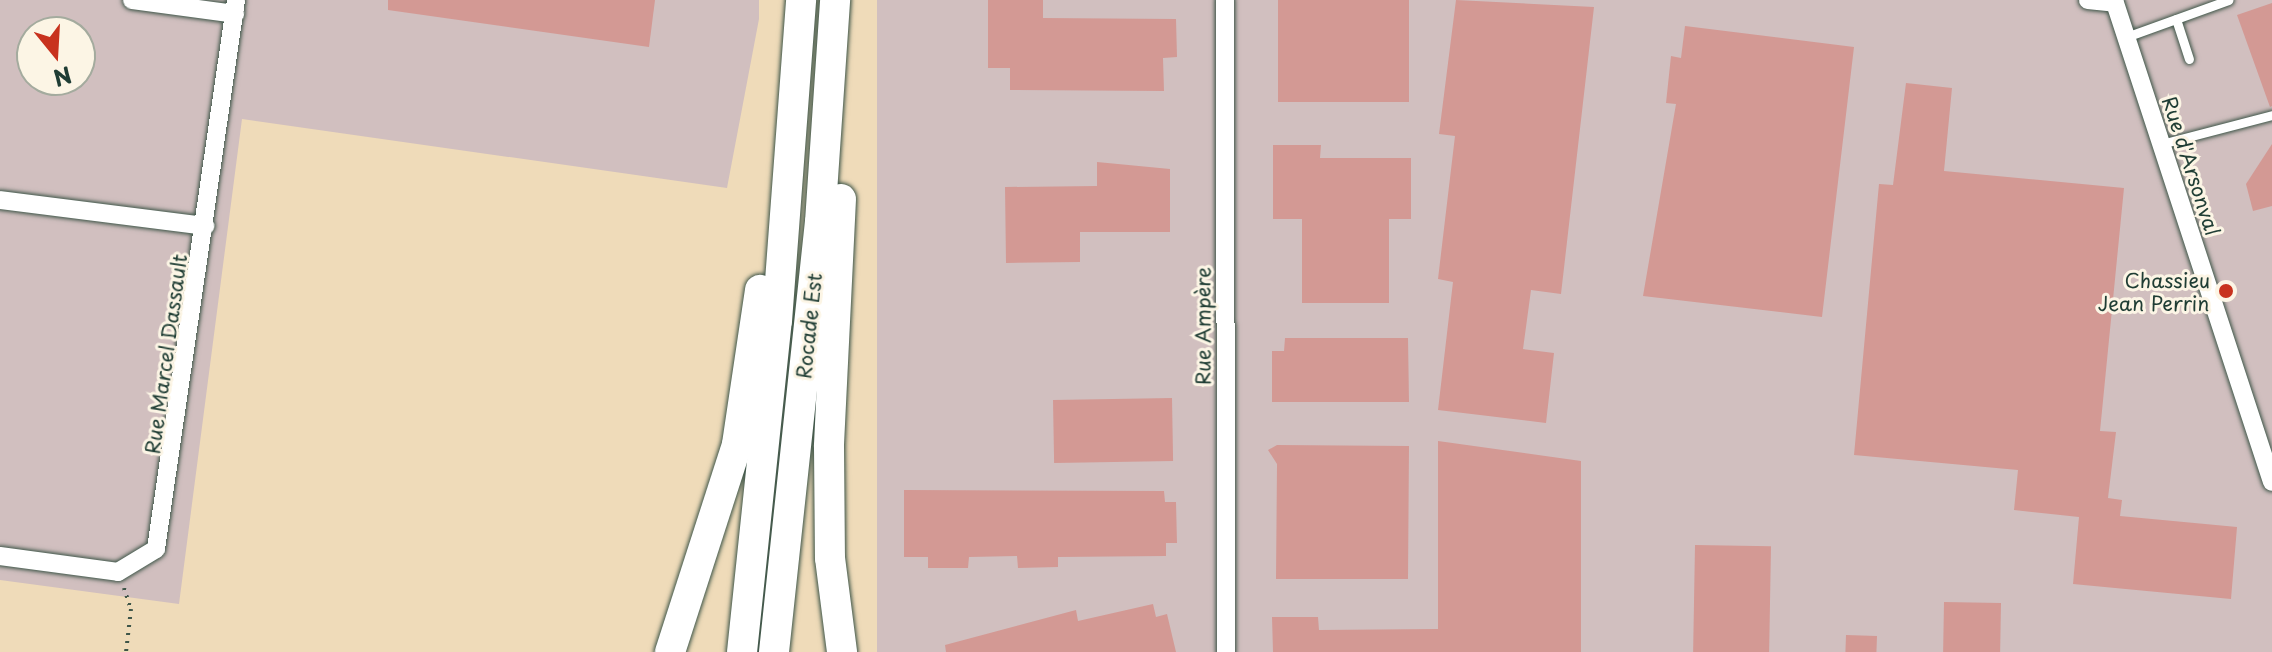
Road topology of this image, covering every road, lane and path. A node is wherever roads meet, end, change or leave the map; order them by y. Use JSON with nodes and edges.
{"nodes":[{"id":1,"x":132,"y":0,"type":"edge"},
{"id":2,"x":801,"y":0,"type":"edge"},
{"id":3,"x":835,"y":0,"type":"edge"},
{"id":4,"x":1225,"y":0,"type":"edge"},
{"id":5,"x":2088,"y":0,"type":"edge"},
{"id":6,"x":2228,"y":0,"type":"edge"},
{"id":7,"x":2115,"y":2,"type":"edge"},
{"id":8,"x":236,"y":7,"type":"edge"},
{"id":9,"x":2176,"y":19,"type":"junction"},
{"id":10,"x":2126,"y":37,"type":"junction"},
{"id":11,"x":2189,"y":59,"type":"dead end"},
{"id":12,"x":831,"y":82,"type":"junction"},
{"id":13,"x":2272,"y":115,"type":"edge"},
{"id":14,"x":2161,"y":144,"type":"junction"},
{"id":15,"x":790,"y":172,"type":"junction"},
{"id":16,"x":0,"y":200,"type":"edge"},
{"id":17,"x":205,"y":226,"type":"junction"},
{"id":18,"x":2272,"y":482,"type":"edge"},
{"id":19,"x":0,"y":556,"type":"edge"},
{"id":20,"x":118,"y":572,"type":"junction"},
{"id":21,"x":126,"y":652,"type":"edge"},
{"id":22,"x":670,"y":652,"type":"edge"},
{"id":23,"x":742,"y":652,"type":"edge"},
{"id":24,"x":774,"y":652,"type":"edge"},
{"id":25,"x":842,"y":652,"type":"edge"},
{"id":26,"x":1226,"y":652,"type":"edge"}],
"edges":[{"from":1,"to":8,"type":"street"},
{"from":2,"to":15,"type":"highway","name":"Rocade Est"},
{"from":3,"to":12,"type":"highway","name":"Rocade Est"},
{"from":4,"to":26,"type":"street","name":"Rue Ampère"},
{"from":5,"to":7,"type":"street"},
{"from":6,"to":9,"type":"lane"},
{"from":7,"to":10,"type":"street","name":"Rue d'Arsonval"},
{"from":8,"to":17,"type":"street","name":"Rue Marcel Dassault"},
{"from":9,"to":10,"type":"lane"},
{"from":9,"to":11,"type":"lane"},
{"from":10,"to":14,"type":"street","name":"Rue d'Arsonval"},
{"from":12,"to":24,"type":"highway","name":"Rocade Est"},
{"from":12,"to":25,"type":"highway"},
{"from":13,"to":14,"type":"lane"},
{"from":14,"to":18,"type":"street","name":"Rue d'Arsonval"},
{"from":15,"to":22,"type":"highway"},
{"from":15,"to":23,"type":"highway","name":"Rocade Est"},
{"from":16,"to":17,"type":"street"},
{"from":17,"to":20,"type":"street","name":"Rue Marcel Dassault"},
{"from":19,"to":20,"type":"street"},
{"from":20,"to":21,"type":"path"}]}
